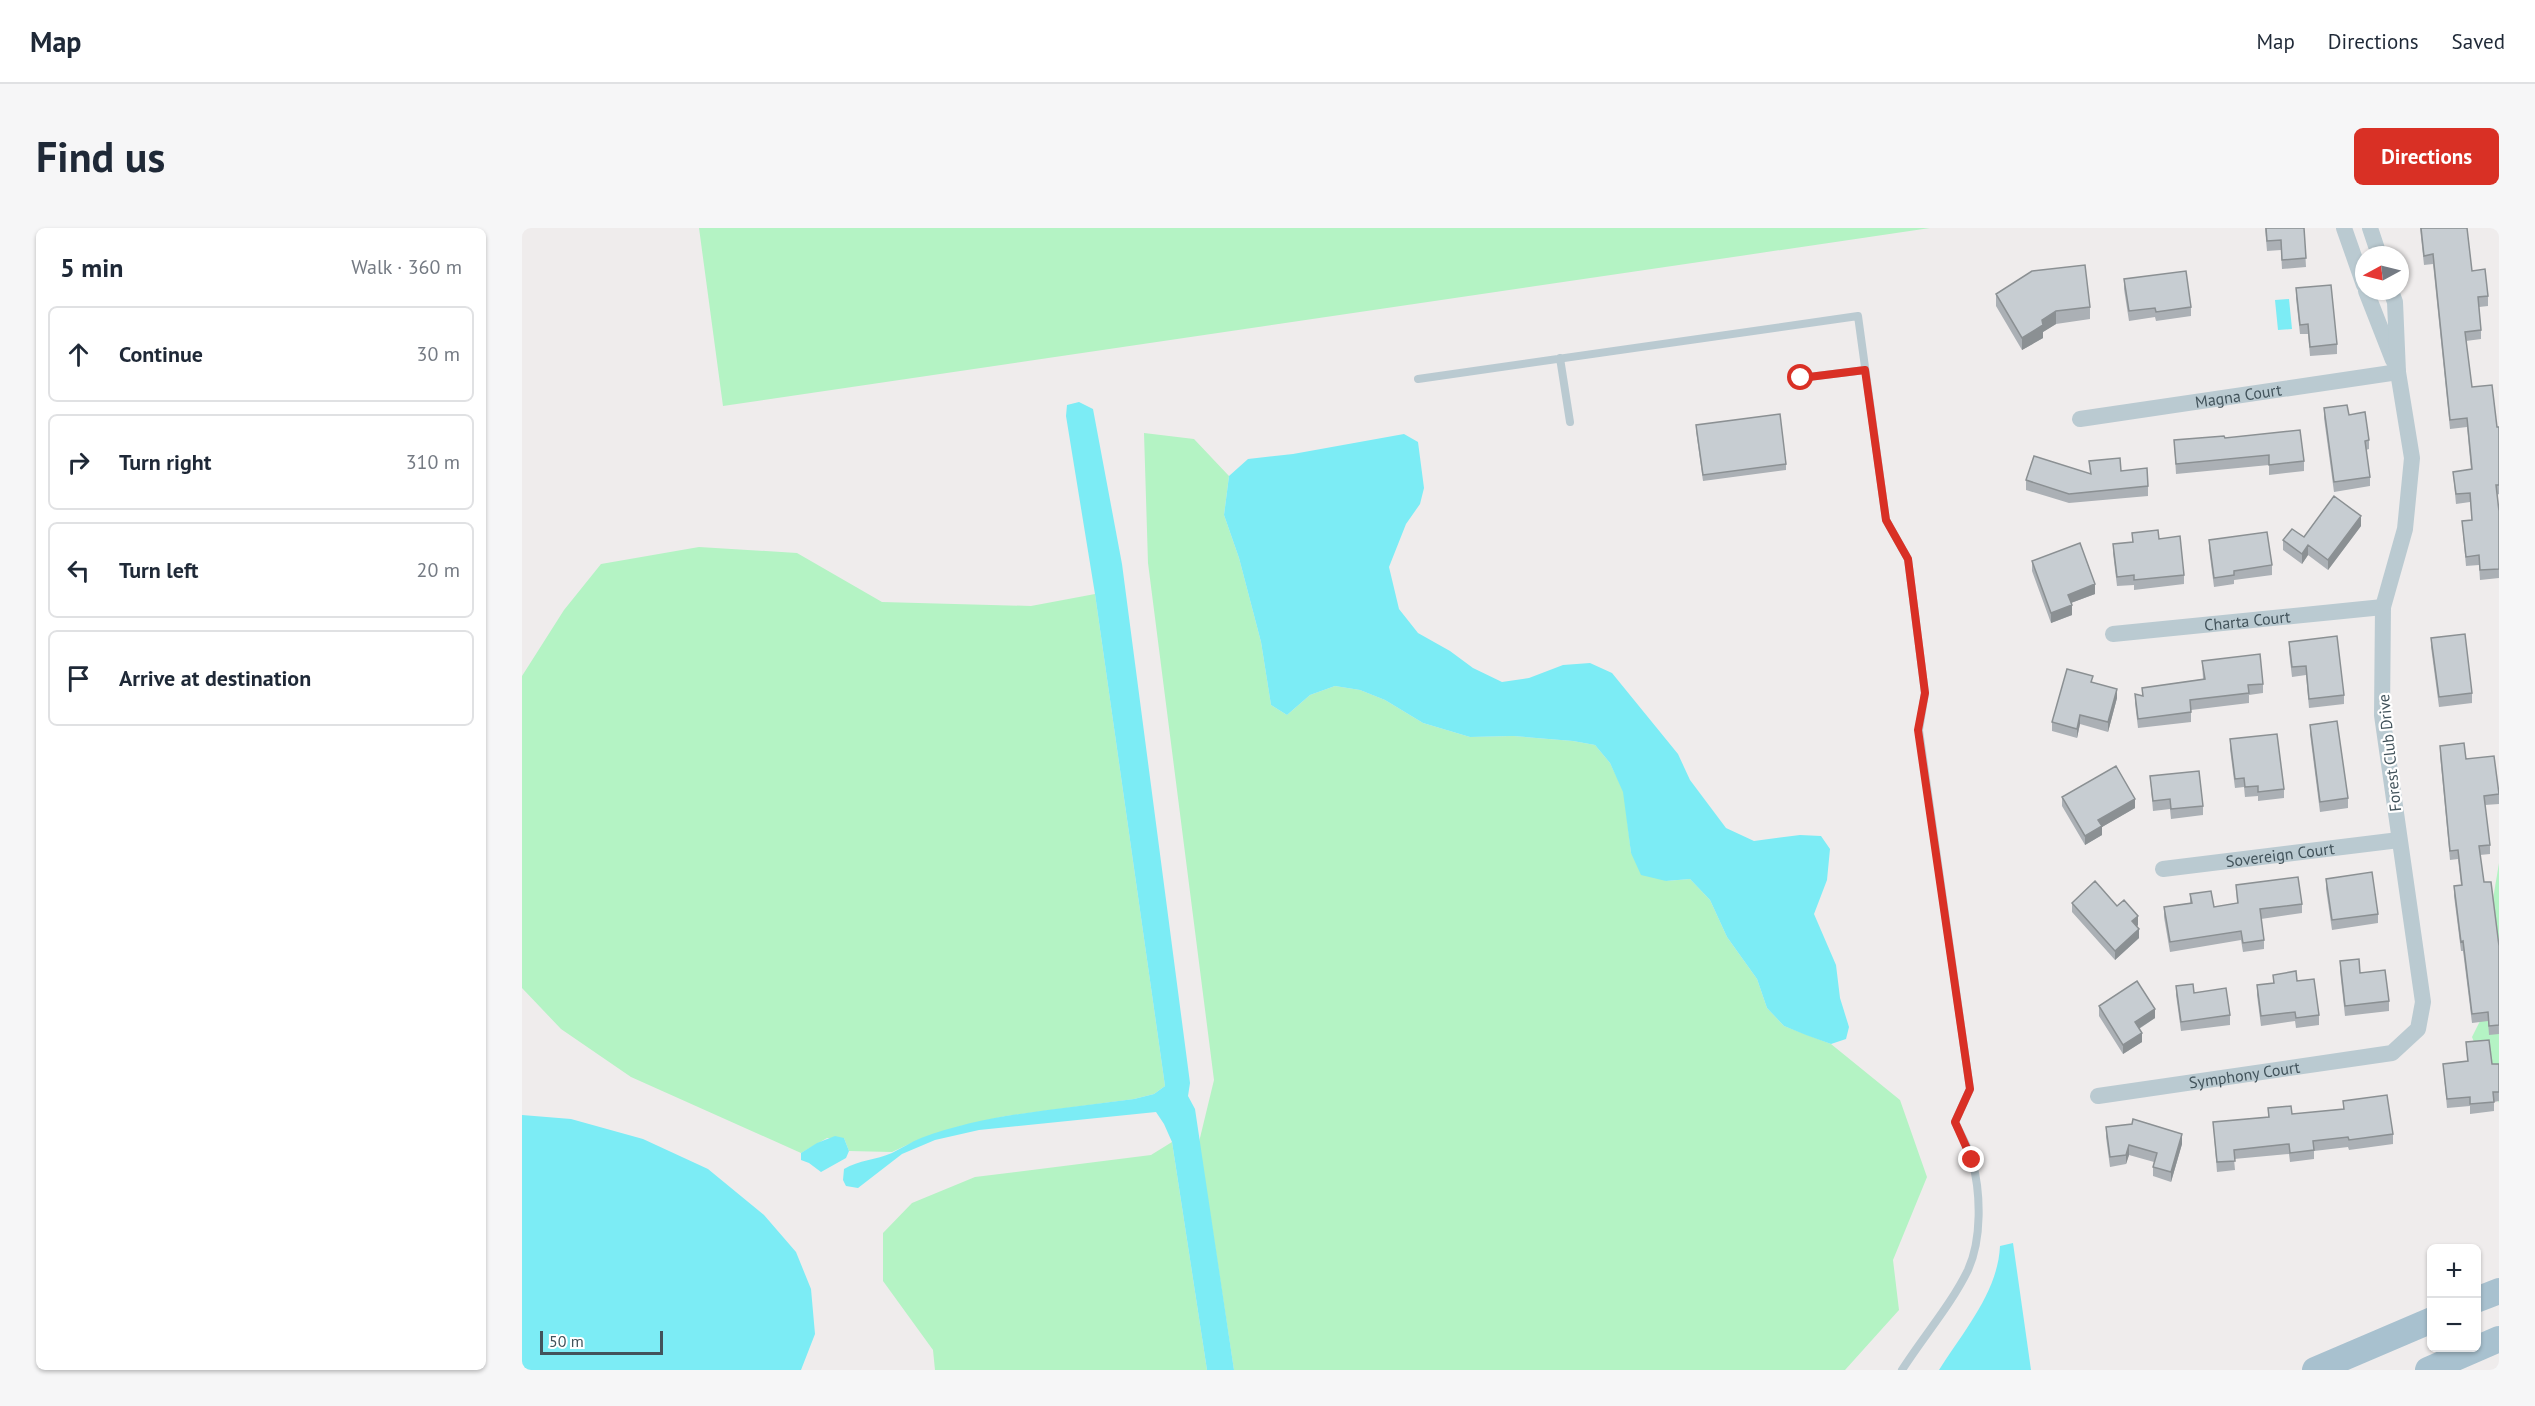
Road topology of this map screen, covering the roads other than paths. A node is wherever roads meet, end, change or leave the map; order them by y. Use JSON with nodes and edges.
{"nodes":[{"id":1,"x":2344,"y":228,"type":"edge"},
{"id":2,"x":2370,"y":228,"type":"edge"},
{"id":3,"x":2376,"y":246,"type":"edge"},
{"id":4,"x":2355,"y":259,"type":"edge"},
{"id":5,"x":2370,"y":300,"type":"edge"},
{"id":6,"x":2394,"y":300,"type":"edge"},
{"id":7,"x":1560,"y":358,"type":"junction"},
{"id":8,"x":1865,"y":370,"type":"junction"},
{"id":9,"x":2398,"y":372,"type":"junction"},
{"id":10,"x":1801,"y":378,"type":"dead end"},
{"id":11,"x":1418,"y":379,"type":"dead end"},
{"id":12,"x":2080,"y":419,"type":"dead end"},
{"id":13,"x":1570,"y":422,"type":"dead end"},
{"id":14,"x":2383,"y":607,"type":"junction"},
{"id":15,"x":2113,"y":634,"type":"dead end"},
{"id":16,"x":2399,"y":840,"type":"junction"},
{"id":17,"x":2163,"y":869,"type":"dead end"},
{"id":18,"x":2392,"y":1053,"type":"joint"},
{"id":19,"x":2098,"y":1096,"type":"dead end"},
{"id":20,"x":2499,"y":1291,"type":"edge"},
{"id":21,"x":2481,"y":1298,"type":"edge"},
{"id":22,"x":2427,"y":1322,"type":"edge"},
{"id":23,"x":2499,"y":1340,"type":"edge"},
{"id":24,"x":1902,"y":1370,"type":"edge"},
{"id":25,"x":2314,"y":1370,"type":"edge"},
{"id":26,"x":2428,"y":1370,"type":"edge"}],
"edges":[{"from":1,"to":4,"type":"street"},
{"from":2,"to":3,"type":"street"},
{"from":5,"to":9,"type":"street","name":"Forest Club Drive"},
{"from":6,"to":9,"type":"street","name":"Forest Club Drive"},
{"from":7,"to":8,"type":"lane"},
{"from":7,"to":11,"type":"lane"},
{"from":7,"to":13,"type":"lane"},
{"from":8,"to":10,"type":"lane"},
{"from":8,"to":24,"type":"lane"},
{"from":9,"to":12,"type":"street","name":"Magna Court"},
{"from":9,"to":14,"type":"street","name":"Forest Club Drive"},
{"from":14,"to":15,"type":"street","name":"Charta Court"},
{"from":14,"to":16,"type":"street","name":"Forest Club Drive"},
{"from":16,"to":17,"type":"street","name":"Sovereign Court"},
{"from":16,"to":18,"type":"street","name":"Forest Club Drive"},
{"from":18,"to":19,"type":"street","name":"Symphony Court"},
{"from":20,"to":21,"type":"main road"},
{"from":22,"to":25,"type":"main road"},
{"from":23,"to":26,"type":"main road"}]}
